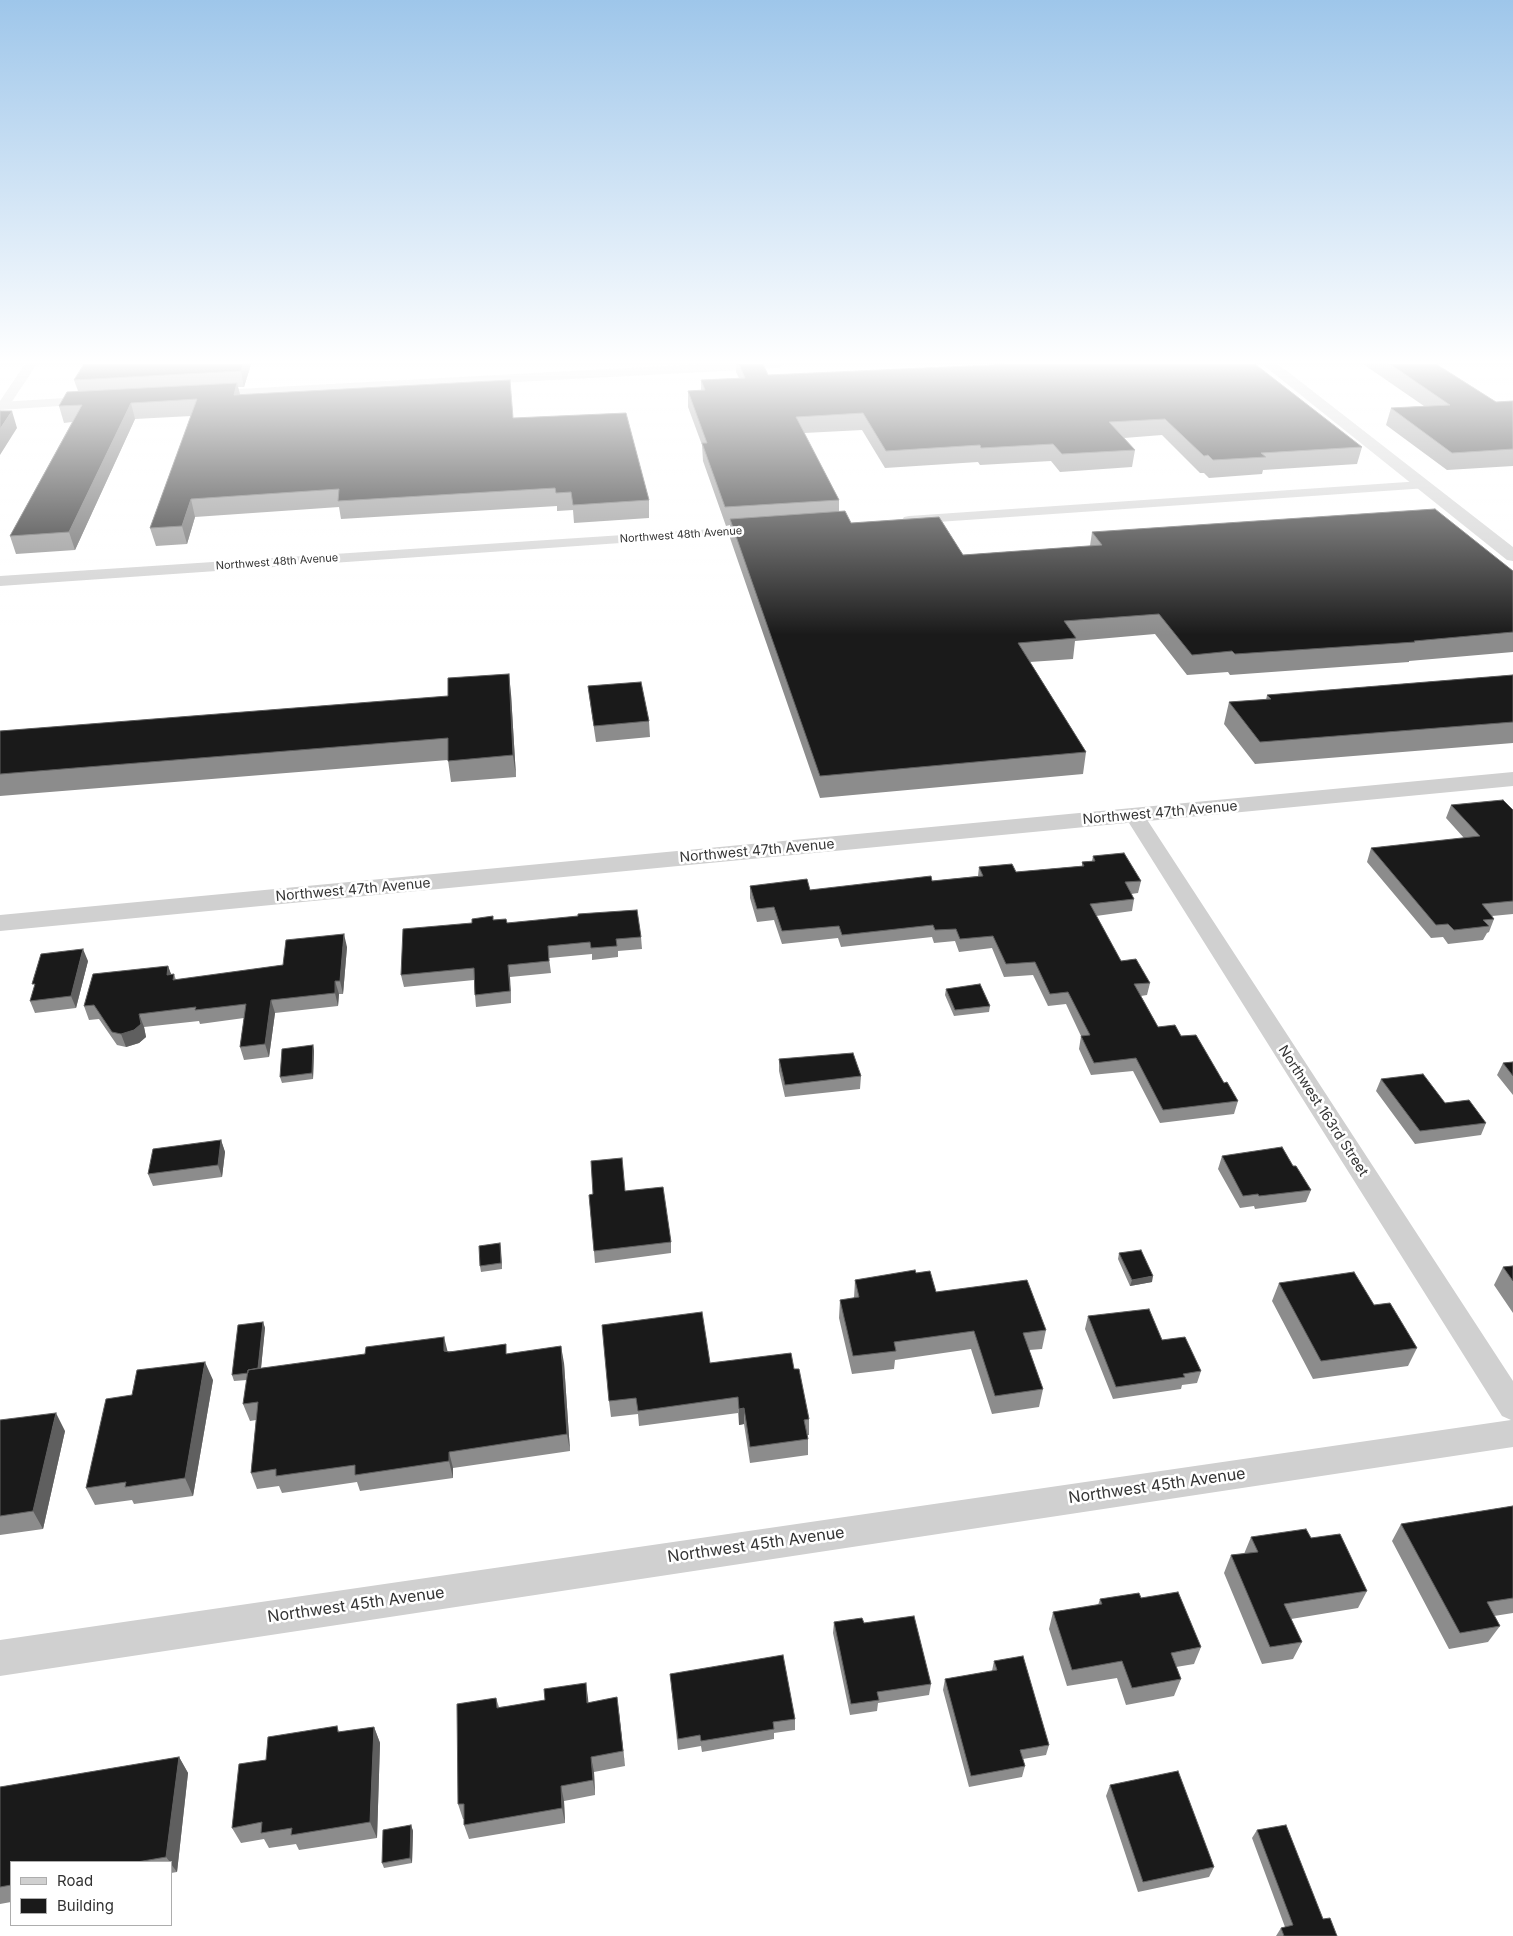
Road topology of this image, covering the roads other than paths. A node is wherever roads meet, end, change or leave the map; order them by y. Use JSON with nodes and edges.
{"nodes":[{"id":1,"x":1383,"y":454,"type":"edge"},
{"id":2,"x":1422,"y":485,"type":"junction"},
{"id":3,"x":898,"y":520,"type":"edge"},
{"id":4,"x":770,"y":529,"type":"edge"},
{"id":5,"x":1513,"y":556,"type":"edge"},
{"id":6,"x":0,"y":581,"type":"edge"},
{"id":7,"x":1513,"y":779,"type":"edge"},
{"id":8,"x":1134,"y":815,"type":"junction"},
{"id":9,"x":0,"y":923,"type":"edge"},
{"id":10,"x":1513,"y":1407,"type":"edge"},
{"id":11,"x":1513,"y":1432,"type":"edge"},
{"id":12,"x":0,"y":1658,"type":"edge"}],
"edges":[{"from":1,"to":2,"type":"street"},
{"from":2,"to":3,"type":"street"},
{"from":2,"to":5,"type":"street"},
{"from":4,"to":6,"type":"street","name":"Northwest 48th Avenue"},
{"from":7,"to":8,"type":"street","name":"Northwest 47th Avenue"},
{"from":8,"to":9,"type":"street","name":"Northwest 47th Avenue"},
{"from":8,"to":10,"type":"street","name":"Northwest 163rd Street"},
{"from":11,"to":12,"type":"street","name":"Northwest 45th Avenue"}]}
